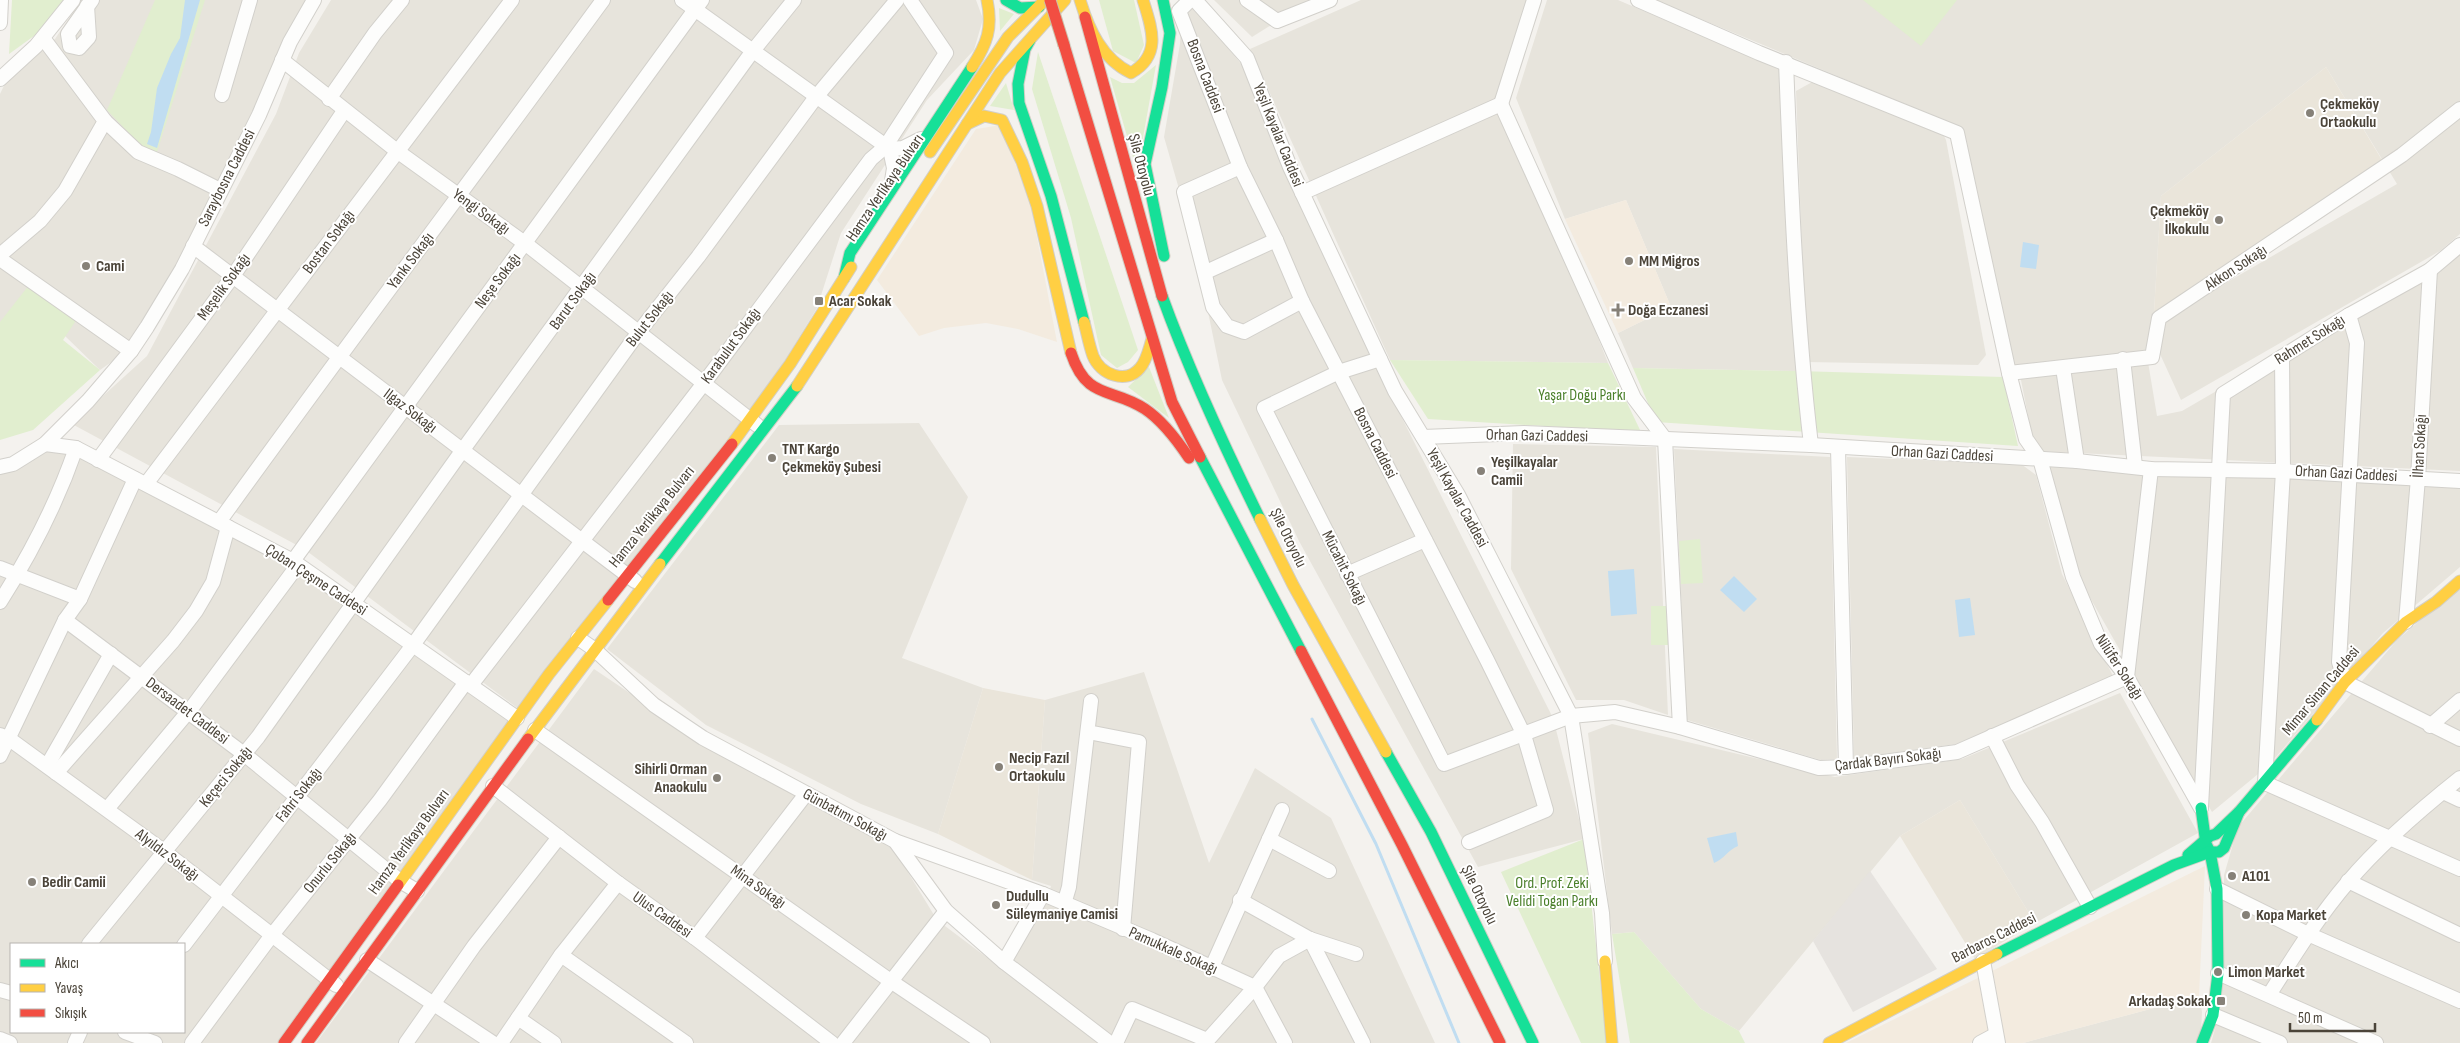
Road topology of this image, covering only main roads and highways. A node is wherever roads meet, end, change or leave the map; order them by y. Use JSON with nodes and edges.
{"nodes":[{"id":1,"x":987,"y":0,"type":"edge"},
{"id":2,"x":1006,"y":0,"type":"edge"},
{"id":3,"x":1050,"y":0,"type":"edge"},
{"id":4,"x":1065,"y":0,"type":"edge"},
{"id":5,"x":1080,"y":0,"type":"edge"},
{"id":6,"x":1143,"y":0,"type":"edge"},
{"id":7,"x":1163,"y":0,"type":"edge"},
{"id":8,"x":1042,"y":4,"type":"edge"},
{"id":9,"x":1085,"y":17,"type":"junction"},
{"id":10,"x":1030,"y":40,"type":"junction"},
{"id":11,"x":967,"y":124,"type":"junction"},
{"id":12,"x":844,"y":278,"type":"junction"},
{"id":13,"x":1152,"y":339,"type":"junction"},
{"id":14,"x":1187,"y":365,"type":"junction"},
{"id":15,"x":1243,"y":542,"type":"junction"},
{"id":16,"x":2460,"y":581,"type":"edge"},
{"id":17,"x":2201,"y":808,"type":"road end"},
{"id":18,"x":2239,"y":812,"type":"junction"},
{"id":19,"x":2211,"y":842,"type":"junction"},
{"id":20,"x":2225,"y":844,"type":"junction"},
{"id":21,"x":2217,"y":889,"type":"junction"},
{"id":22,"x":1605,"y":960,"type":"road end"},
{"id":23,"x":1613,"y":1040,"type":"edge"},
{"id":24,"x":284,"y":1043,"type":"edge"},
{"id":25,"x":307,"y":1043,"type":"edge"},
{"id":26,"x":1500,"y":1043,"type":"edge"},
{"id":27,"x":1533,"y":1043,"type":"edge"},
{"id":28,"x":1829,"y":1043,"type":"edge"},
{"id":29,"x":2202,"y":1043,"type":"edge"}],
"edges":[{"from":1,"to":12,"type":"main road"},
{"from":2,"to":8,"type":"main road"},
{"from":3,"to":13,"type":"main road","bridge":true},
{"from":4,"to":10,"type":"main road","name":"Hamza Yerlikaya Bulvarı"},
{"from":5,"to":9,"type":"main road"},
{"from":6,"to":9,"type":"main road"},
{"from":7,"to":14,"type":"main road"},
{"from":8,"to":12,"type":"main road","name":"Hamza Yerlikaya Bulvarı"},
{"from":9,"to":14,"type":"main road","name":"Şile Otoyolu"},
{"from":10,"to":11,"type":"main road","name":"Hamza Yerlikaya Bulvarı"},
{"from":10,"to":13,"type":"main road"},
{"from":11,"to":15,"type":"main road"},
{"from":11,"to":25,"type":"main road","name":"Hamza Yerlikaya Bulvarı"},
{"from":12,"to":24,"type":"main road","name":"Hamza Yerlikaya Bulvarı"},
{"from":13,"to":15,"type":"main road"},
{"from":14,"to":27,"type":"main road","name":"Şile Otoyolu"},
{"from":15,"to":26,"type":"main road"},
{"from":16,"to":18,"type":"main road","name":"Mimar Sinan Caddesi"},
{"from":17,"to":19,"type":"main road","name":"Nilüfer Sokağı"},
{"from":18,"to":19,"type":"main road"},
{"from":18,"to":20,"type":"main road"},
{"from":19,"to":20,"type":"main road"},
{"from":19,"to":20,"type":"main road"},
{"from":19,"to":21,"type":"main road"},
{"from":19,"to":28,"type":"main road","name":"Barbaros Caddesi"},
{"from":20,"to":21,"type":"main road"},
{"from":21,"to":29,"type":"main road"},
{"from":22,"to":23,"type":"main road","name":"Yeşil Kayalar Caddesi"}]}
